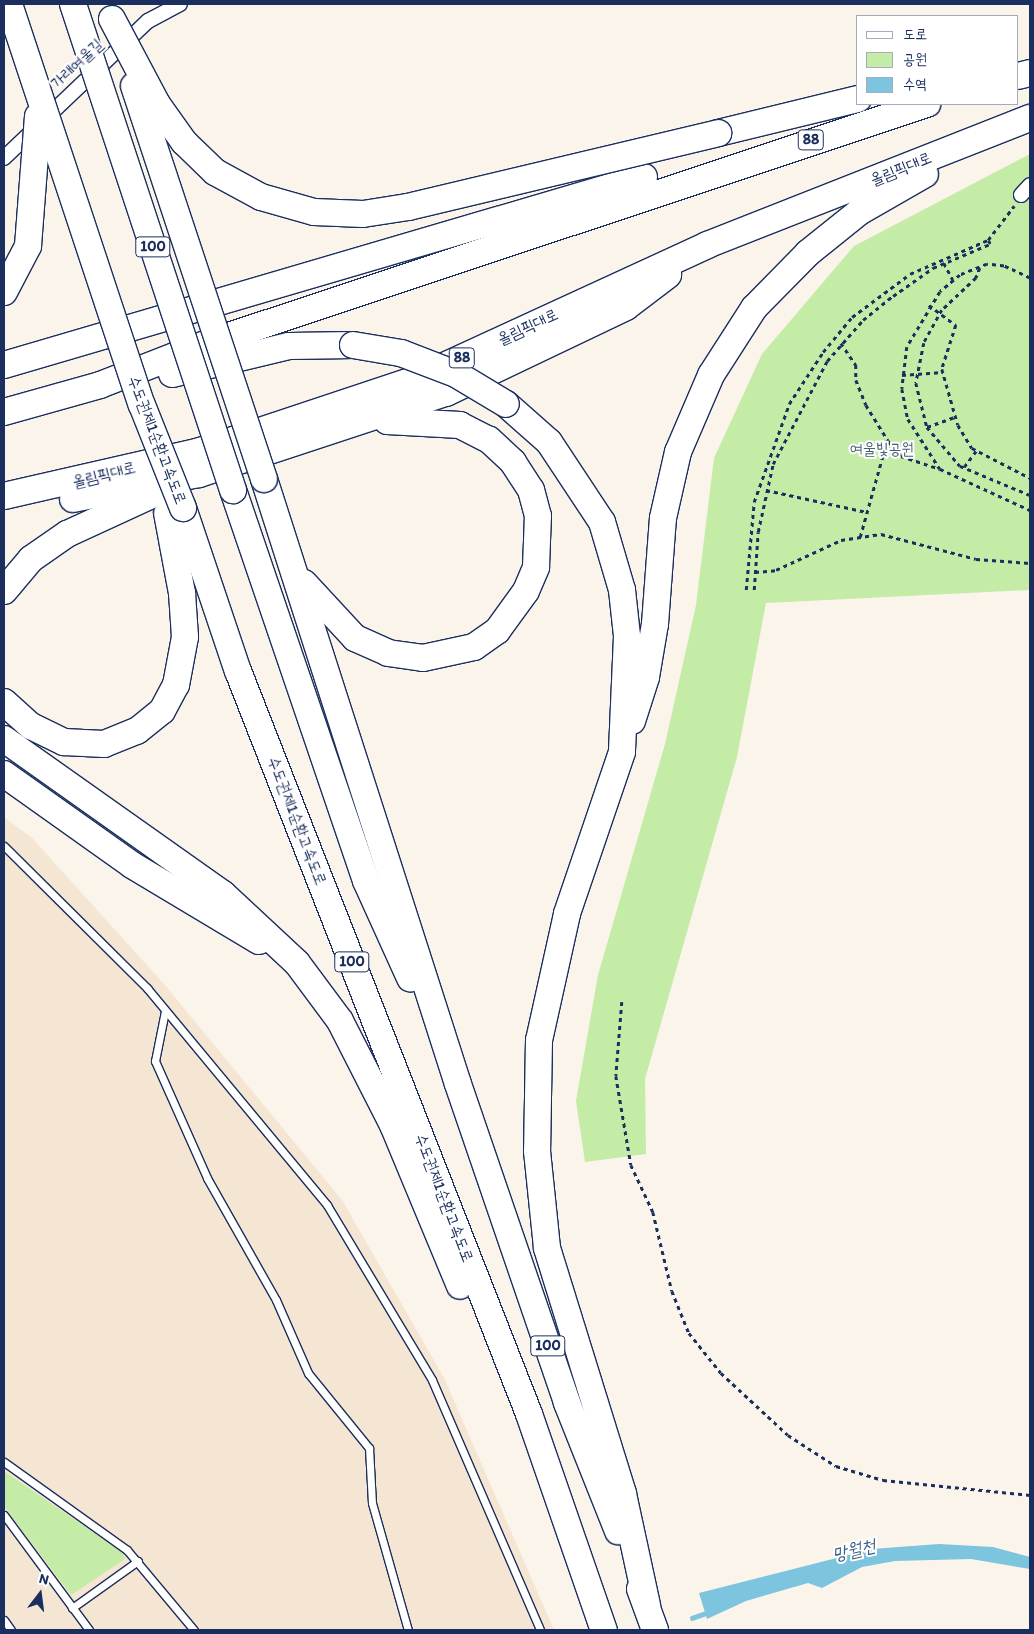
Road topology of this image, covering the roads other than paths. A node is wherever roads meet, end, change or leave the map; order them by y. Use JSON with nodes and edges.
{"nodes":[{"id":1,"x":9,"y":4,"type":"edge"},
{"id":2,"x":73,"y":4,"type":"edge"},
{"id":3,"x":180,"y":4,"type":"edge"},
{"id":4,"x":110,"y":11,"type":"edge"},
{"id":5,"x":856,"y":99,"type":"edge"},
{"id":6,"x":38,"y":101,"type":"junction"},
{"id":7,"x":924,"y":105,"type":"edge"},
{"id":8,"x":896,"y":113,"type":"junction"},
{"id":9,"x":1020,"y":122,"type":"edge"},
{"id":10,"x":4,"y":158,"type":"edge"},
{"id":11,"x":707,"y":245,"type":"junction"},
{"id":12,"x":4,"y":292,"type":"edge"},
{"id":13,"x":4,"y":365,"type":"edge"},
{"id":14,"x":100,"y":385,"type":"junction"},
{"id":15,"x":4,"y":412,"type":"edge"},
{"id":16,"x":356,"y":423,"type":"junction"},
{"id":17,"x":199,"y":474,"type":"junction"},
{"id":18,"x":4,"y":496,"type":"edge"},
{"id":19,"x":175,"y":511,"type":"junction"},
{"id":20,"x":4,"y":512,"type":"edge"},
{"id":21,"x":293,"y":568,"type":"junction"},
{"id":22,"x":4,"y":591,"type":"edge"},
{"id":23,"x":4,"y":702,"type":"edge"},
{"id":24,"x":4,"y":739,"type":"edge"},
{"id":25,"x":622,"y":752,"type":"junction"},
{"id":26,"x":4,"y":774,"type":"edge"},
{"id":27,"x":4,"y":846,"type":"edge"},
{"id":28,"x":297,"y":963,"type":"junction"},
{"id":29,"x":165,"y":1011,"type":"junction"},
{"id":30,"x":458,"y":1084,"type":"junction"},
{"id":31,"x":529,"y":1414,"type":"junction"},
{"id":32,"x":4,"y":1462,"type":"edge"},
{"id":33,"x":4,"y":1516,"type":"edge"},
{"id":34,"x":138,"y":1561,"type":"junction"},
{"id":35,"x":647,"y":1605,"type":"junction"},
{"id":36,"x":72,"y":1608,"type":"junction"},
{"id":37,"x":4,"y":1620,"type":"edge"},
{"id":38,"x":11,"y":1630,"type":"edge"},
{"id":39,"x":89,"y":1630,"type":"edge"},
{"id":40,"x":194,"y":1630,"type":"edge"},
{"id":41,"x":408,"y":1630,"type":"edge"},
{"id":42,"x":540,"y":1630,"type":"edge"},
{"id":43,"x":604,"y":1630,"type":"edge"},
{"id":44,"x":655,"y":1630,"type":"edge"}],
"edges":[{"from":1,"to":6,"type":"highway","name":"수도권제1순환고속도로","bridge":true},
{"from":2,"to":30,"type":"highway","number":"100","bridge":true},
{"from":3,"to":10,"type":"street","name":"가래여울길"},
{"from":4,"to":5,"type":"highway","bridge":true},
{"from":4,"to":21,"type":"highway","number":"100","bridge":true},
{"from":6,"to":12,"type":"highway","bridge":true},
{"from":6,"to":19,"type":"highway","name":"수도권제1순환고속도로","bridge":true},
{"from":7,"to":8,"type":"highway","number":"88"},
{"from":8,"to":13,"type":"highway"},
{"from":8,"to":14,"type":"highway","number":"88"},
{"from":9,"to":11,"type":"highway","name":"올림픽대로","number":"88"},
{"from":9,"to":25,"type":"highway"},
{"from":11,"to":16,"type":"highway"},
{"from":11,"to":18,"type":"highway","name":"올림픽대로","number":"88"},
{"from":14,"to":15,"type":"highway","number":"88"},
{"from":14,"to":25,"type":"highway","bridge":true},
{"from":16,"to":17,"type":"highway"},
{"from":16,"to":21,"type":"highway"},
{"from":17,"to":20,"type":"highway"},
{"from":17,"to":22,"type":"highway"},
{"from":19,"to":23,"type":"highway"},
{"from":19,"to":31,"type":"highway","name":"수도권제1순환고속도로","number":"100"},
{"from":21,"to":30,"type":"highway","number":"100"},
{"from":24,"to":28,"type":"highway"},
{"from":25,"to":35,"type":"highway"},
{"from":26,"to":28,"type":"highway"},
{"from":27,"to":29,"type":"lane"},
{"from":28,"to":31,"type":"highway"},
{"from":29,"to":41,"type":"lane"},
{"from":29,"to":42,"type":"lane"},
{"from":30,"to":35,"type":"highway","number":"100"},
{"from":31,"to":43,"type":"highway","name":"수도권제1순환고속도로","number":"100"},
{"from":32,"to":34,"type":"lane"},
{"from":33,"to":36,"type":"lane"},
{"from":34,"to":36,"type":"lane"},
{"from":34,"to":40,"type":"lane"},
{"from":35,"to":44,"type":"highway","number":"100"},
{"from":36,"to":39,"type":"lane"},
{"from":37,"to":38,"type":"lane"}]}
